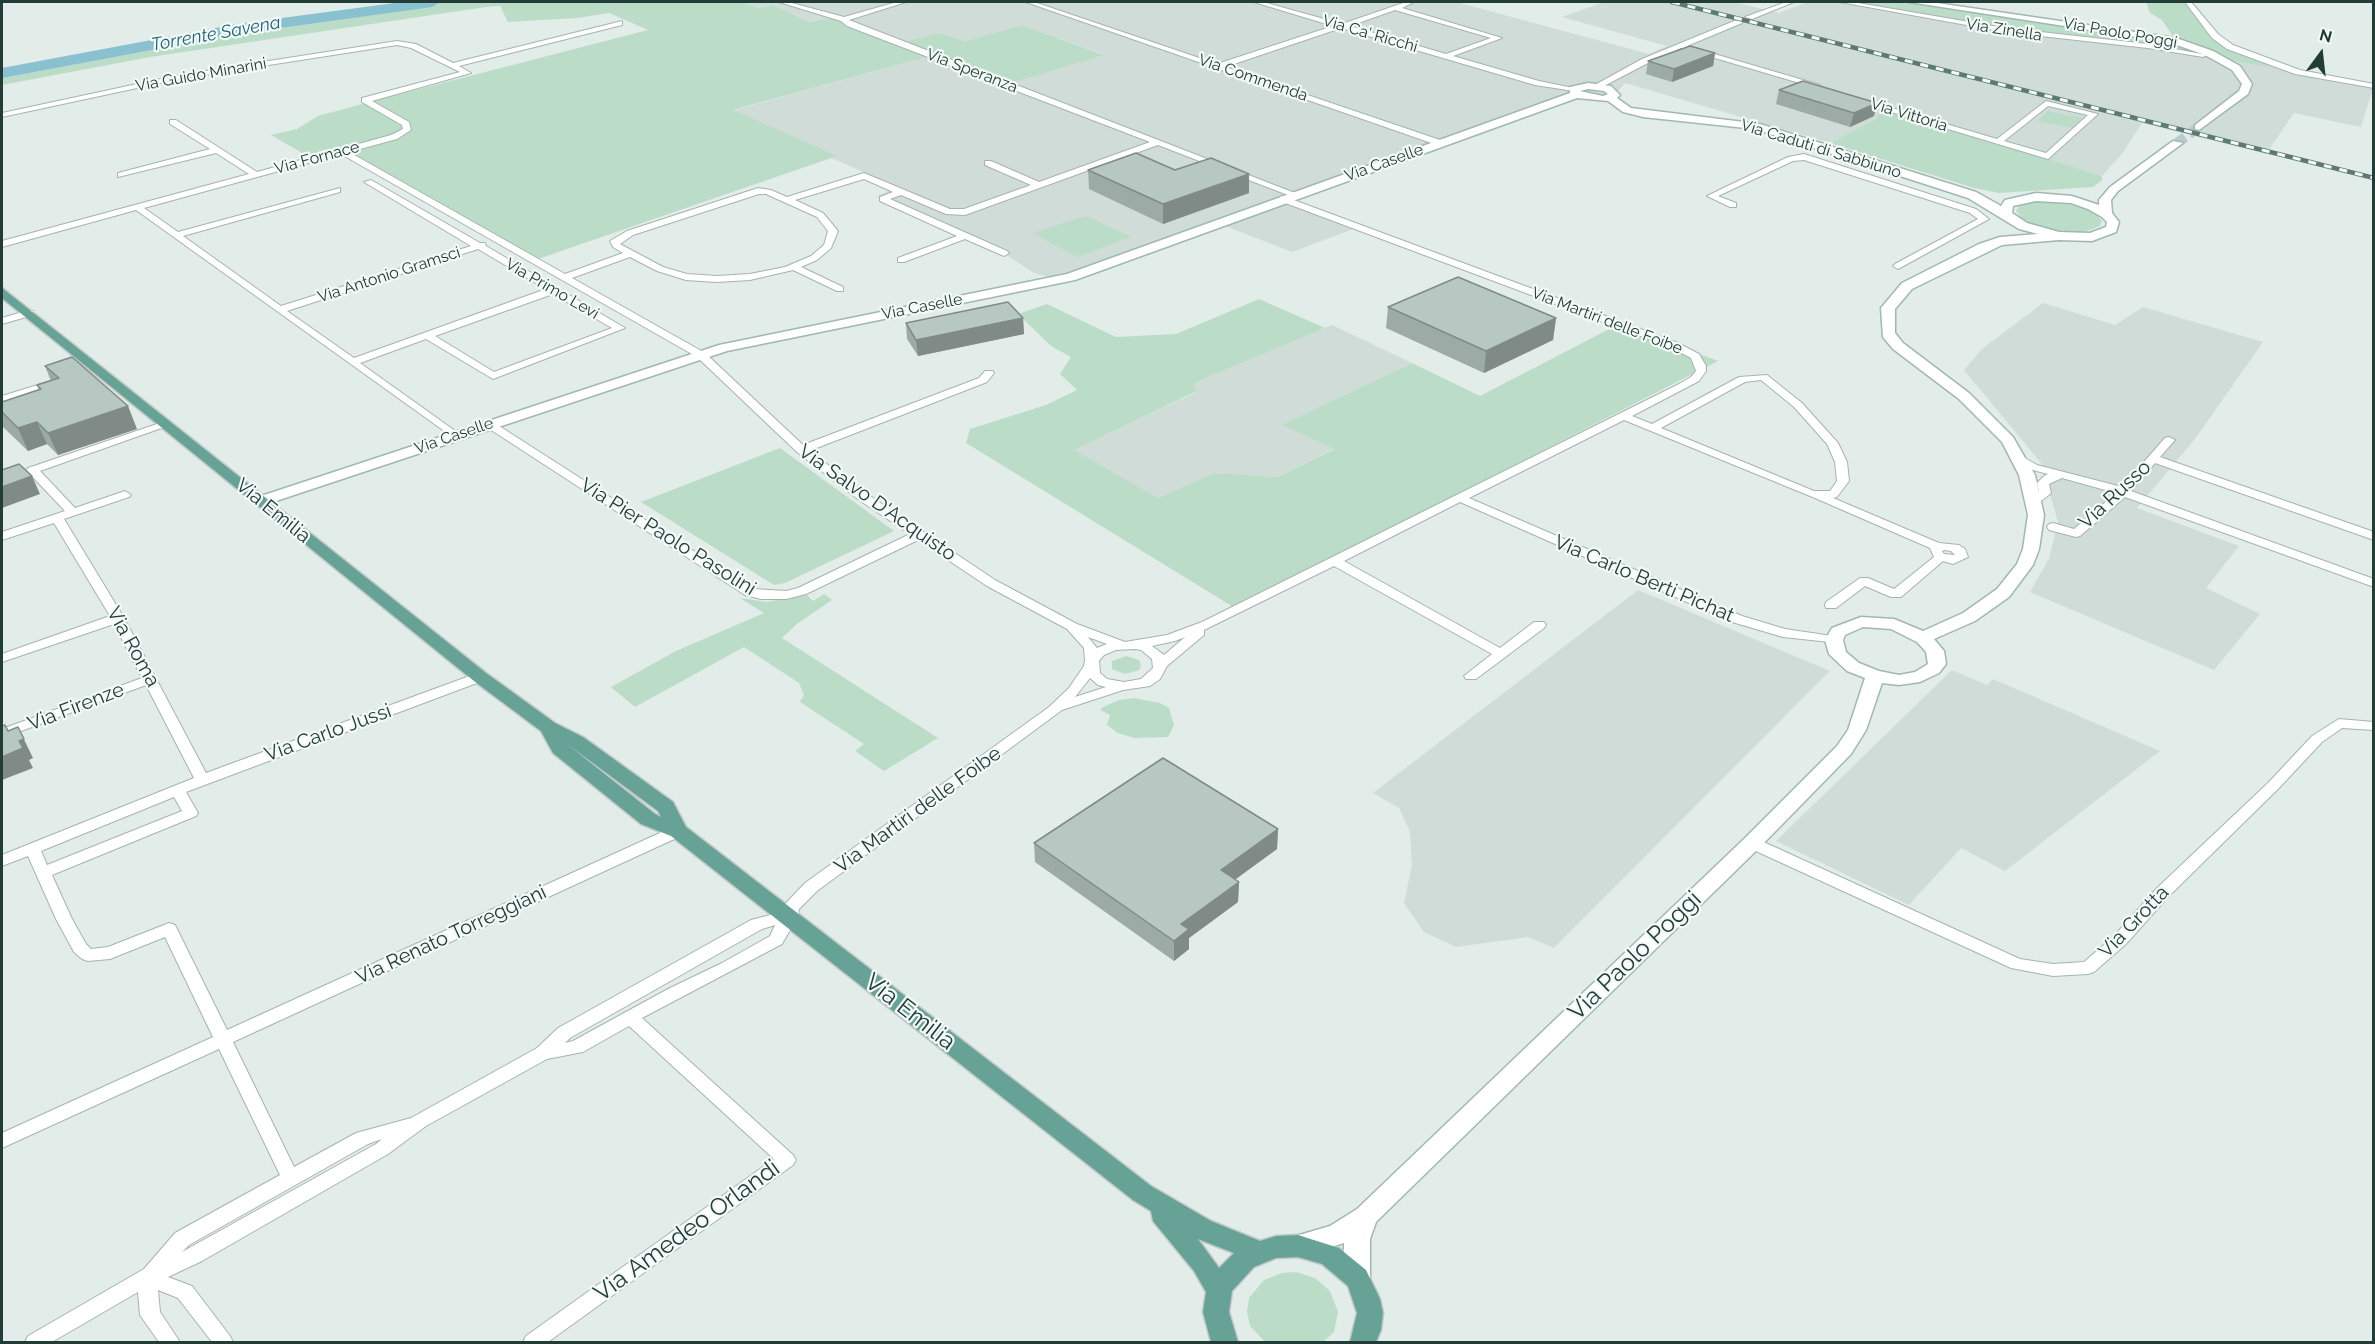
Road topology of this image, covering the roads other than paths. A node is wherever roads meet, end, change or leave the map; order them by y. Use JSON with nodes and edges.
{"nodes":[{"id":1,"x":782,"y":2,"type":"edge"},
{"id":2,"x":903,"y":2,"type":"edge"},
{"id":3,"x":1029,"y":2,"type":"edge"},
{"id":4,"x":1257,"y":2,"type":"edge"},
{"id":5,"x":1410,"y":2,"type":"edge"},
{"id":6,"x":1787,"y":2,"type":"edge"},
{"id":7,"x":1843,"y":2,"type":"edge"},
{"id":8,"x":1914,"y":2,"type":"edge"},
{"id":9,"x":2188,"y":2,"type":"edge"},
{"id":10,"x":1395,"y":8,"type":"junction"},
{"id":11,"x":1749,"y":17,"type":"dead end"},
{"id":12,"x":844,"y":19,"type":"junction"},
{"id":13,"x":1739,"y":21,"type":"dead end"},
{"id":14,"x":619,"y":23,"type":"dead end"},
{"id":15,"x":1343,"y":26,"type":"junction"},
{"id":16,"x":1681,"y":46,"type":"junction"},
{"id":17,"x":2203,"y":55,"type":"dead end"},
{"id":18,"x":1448,"y":56,"type":"junction"},
{"id":19,"x":454,"y":65,"type":"junction"},
{"id":20,"x":1219,"y":66,"type":"junction"},
{"id":21,"x":1597,"y":86,"type":"junction"},
{"id":22,"x":2373,"y":86,"type":"edge"},
{"id":23,"x":1831,"y":91,"type":"edge"},
{"id":24,"x":1575,"y":92,"type":"junction"},
{"id":25,"x":1846,"y":96,"type":"edge"},
{"id":26,"x":1614,"y":102,"type":"junction"},
{"id":27,"x":2,"y":116,"type":"edge"},
{"id":28,"x":173,"y":123,"type":"dead end"},
{"id":29,"x":2199,"y":127,"type":"tunnel mouth"},
{"id":30,"x":1158,"y":142,"type":"junction"},
{"id":31,"x":1998,"y":142,"type":"junction"},
{"id":32,"x":1440,"y":143,"type":"junction"},
{"id":33,"x":2177,"y":143,"type":"tunnel mouth"},
{"id":34,"x":1820,"y":146,"type":"junction"},
{"id":35,"x":217,"y":150,"type":"junction"},
{"id":36,"x":342,"y":152,"type":"junction"},
{"id":37,"x":1863,"y":162,"type":"junction"},
{"id":38,"x":988,"y":163,"type":"dead end"},
{"id":39,"x":1845,"y":170,"type":"junction"},
{"id":40,"x":122,"y":175,"type":"dead end"},
{"id":41,"x":256,"y":175,"type":"junction"},
{"id":42,"x":368,"y":182,"type":"dead end"},
{"id":43,"x":1041,"y":186,"type":"junction"},
{"id":44,"x":2114,"y":189,"type":"junction"},
{"id":45,"x":337,"y":190,"type":"dead end"},
{"id":46,"x":902,"y":191,"type":"junction"},
{"id":47,"x":1296,"y":195,"type":"junction"},
{"id":48,"x":2054,"y":197,"type":"junction"},
{"id":49,"x":2022,"y":198,"type":"junction"},
{"id":50,"x":787,"y":200,"type":"junction"},
{"id":51,"x":1283,"y":200,"type":"junction"},
{"id":52,"x":1733,"y":205,"type":"dead end"},
{"id":53,"x":138,"y":207,"type":"junction"},
{"id":54,"x":2106,"y":214,"type":"junction"},
{"id":55,"x":2009,"y":218,"type":"junction"},
{"id":56,"x":177,"y":235,"type":"junction"},
{"id":57,"x":965,"y":236,"type":"junction"},
{"id":58,"x":2059,"y":236,"type":"junction"},
{"id":59,"x":498,"y":240,"type":"junction"},
{"id":60,"x":2000,"y":241,"type":"junction"},
{"id":61,"x":2,"y":244,"type":"edge"},
{"id":62,"x":478,"y":246,"type":"junction"},
{"id":63,"x":1004,"y":253,"type":"dead end"},
{"id":64,"x":631,"y":254,"type":"junction"},
{"id":65,"x":900,"y":260,"type":"dead end"},
{"id":66,"x":1898,"y":266,"type":"dead end"},
{"id":67,"x":794,"y":267,"type":"junction"},
{"id":68,"x":563,"y":278,"type":"junction"},
{"id":69,"x":840,"y":289,"type":"dead end"},
{"id":70,"x":554,"y":290,"type":"junction"},
{"id":71,"x":2,"y":292,"type":"edge"},
{"id":72,"x":279,"y":310,"type":"junction"},
{"id":73,"x":29,"y":313,"type":"junction"},
{"id":74,"x":2,"y":321,"type":"edge"},
{"id":75,"x":427,"y":335,"type":"junction"},
{"id":76,"x":700,"y":355,"type":"junction"},
{"id":77,"x":352,"y":362,"type":"junction"},
{"id":78,"x":99,"y":368,"type":"junction"},
{"id":79,"x":83,"y":373,"type":"edge"},
{"id":80,"x":989,"y":373,"type":"dead end"},
{"id":81,"x":62,"y":380,"type":"edge"},
{"id":82,"x":2,"y":399,"type":"edge"},
{"id":83,"x":1624,"y":416,"type":"junction"},
{"id":84,"x":489,"y":424,"type":"junction"},
{"id":85,"x":164,"y":425,"type":"junction"},
{"id":86,"x":1652,"y":428,"type":"junction"},
{"id":87,"x":454,"y":435,"type":"junction"},
{"id":88,"x":2169,"y":440,"type":"dead end"},
{"id":89,"x":801,"y":450,"type":"junction"},
{"id":90,"x":2019,"y":459,"type":"junction"},
{"id":91,"x":2154,"y":459,"type":"junction"},
{"id":92,"x":2062,"y":474,"type":"junction"},
{"id":93,"x":2124,"y":492,"type":"junction"},
{"id":94,"x":1812,"y":494,"type":"junction"},
{"id":95,"x":125,"y":495,"type":"dead end"},
{"id":96,"x":1460,"y":498,"type":"junction"},
{"id":97,"x":2034,"y":500,"type":"junction"},
{"id":98,"x":261,"y":501,"type":"junction"},
{"id":99,"x":72,"y":513,"type":"junction"},
{"id":100,"x":57,"y":518,"type":"junction"},
{"id":101,"x":2053,"y":527,"type":"dead end"},
{"id":102,"x":920,"y":534,"type":"junction"},
{"id":103,"x":2,"y":536,"type":"edge"},
{"id":104,"x":2373,"y":536,"type":"edge"},
{"id":105,"x":1334,"y":561,"type":"junction"},
{"id":106,"x":2373,"y":583,"type":"edge"},
{"id":107,"x":1831,"y":604,"type":"dead end"},
{"id":108,"x":118,"y":618,"type":"junction"},
{"id":109,"x":1207,"y":625,"type":"junction"},
{"id":110,"x":1539,"y":625,"type":"dead end"},
{"id":111,"x":1072,"y":627,"type":"junction"},
{"id":112,"x":1923,"y":638,"type":"junction"},
{"id":113,"x":1834,"y":640,"type":"junction"},
{"id":114,"x":1128,"y":645,"type":"junction"},
{"id":115,"x":1500,"y":653,"type":"junction"},
{"id":116,"x":2,"y":658,"type":"edge"},
{"id":117,"x":1091,"y":663,"type":"junction"},
{"id":118,"x":1161,"y":664,"type":"junction"},
{"id":119,"x":1471,"y":676,"type":"dead end"},
{"id":120,"x":1875,"y":676,"type":"junction"},
{"id":121,"x":480,"y":677,"type":"junction"},
{"id":122,"x":151,"y":679,"type":"junction"},
{"id":123,"x":1124,"y":686,"type":"junction"},
{"id":124,"x":1054,"y":710,"type":"junction"},
{"id":125,"x":2373,"y":726,"type":"edge"},
{"id":126,"x":2,"y":735,"type":"edge"},
{"id":127,"x":202,"y":780,"type":"junction"},
{"id":128,"x":177,"y":790,"type":"junction"},
{"id":129,"x":678,"y":831,"type":"junction"},
{"id":130,"x":1752,"y":843,"type":"junction"},
{"id":131,"x":32,"y":848,"type":"junction"},
{"id":132,"x":2,"y":861,"type":"edge"},
{"id":133,"x":43,"y":873,"type":"junction"},
{"id":134,"x":790,"y":916,"type":"junction"},
{"id":135,"x":630,"y":1017,"type":"junction"},
{"id":136,"x":224,"y":1039,"type":"junction"},
{"id":137,"x":543,"y":1053,"type":"junction"},
{"id":138,"x":420,"y":1121,"type":"junction"},
{"id":139,"x":2,"y":1141,"type":"edge"},
{"id":140,"x":291,"y":1179,"type":"junction"},
{"id":141,"x":1142,"y":1193,"type":"junction"},
{"id":142,"x":1366,"y":1216,"type":"junction"},
{"id":143,"x":1298,"y":1246,"type":"junction"},
{"id":144,"x":1258,"y":1252,"type":"junction"},
{"id":145,"x":147,"y":1277,"type":"junction"},
{"id":146,"x":1357,"y":1278,"type":"junction"},
{"id":147,"x":1219,"y":1291,"type":"junction"},
{"id":148,"x":1369,"y":1338,"type":"edge"},
{"id":149,"x":1222,"y":1340,"type":"edge"},
{"id":150,"x":35,"y":1342,"type":"edge"},
{"id":151,"x":170,"y":1342,"type":"edge"},
{"id":152,"x":223,"y":1342,"type":"edge"},
{"id":153,"x":533,"y":1342,"type":"edge"}],
"edges":[{"from":1,"to":12,"type":"street","name":"Via Speranza"},
{"from":2,"to":12,"type":"street"},
{"from":3,"to":20,"type":"street","name":"Via Commenda"},
{"from":4,"to":15,"type":"street","name":"Via Ca' Ricchi"},
{"from":5,"to":10,"type":"street"},
{"from":6,"to":11,"type":"street"},
{"from":7,"to":17,"type":"street","name":"Via Zinella"},
{"from":8,"to":29,"type":"main road","name":"Via Paolo Poggi"},
{"from":9,"to":22,"type":"street"},
{"from":10,"to":15,"type":"street"},
{"from":10,"to":18,"type":"street","name":"Via Ca' Ricchi"},
{"from":12,"to":30,"type":"street","name":"Via Speranza"},
{"from":13,"to":16,"type":"street","name":"Via Caselle"},
{"from":14,"to":19,"type":"street"},
{"from":15,"to":18,"type":"street","name":"Via Ca' Ricchi"},
{"from":15,"to":20,"type":"street"},
{"from":16,"to":21,"type":"street","name":"Via Caselle"},
{"from":16,"to":23,"type":"street"},
{"from":18,"to":24,"type":"street","name":"Via Ca' Ricchi"},
{"from":19,"to":27,"type":"street","name":"Via Guido Minarini"},
{"from":19,"to":36,"type":"street","name":"Via Fornace"},
{"from":20,"to":32,"type":"street","name":"Via Commenda"},
{"from":21,"to":24,"type":"main road","name":"Via Caselle"},
{"from":21,"to":26,"type":"main road"},
{"from":24,"to":26,"type":"main road","name":"Via Caduti di Sabbiuno"},
{"from":24,"to":32,"type":"main road","name":"Via Caselle"},
{"from":25,"to":31,"type":"street","name":"Via Vittoria"},
{"from":26,"to":34,"type":"main road","name":"Via Caduti di Sabbiuno"},
{"from":28,"to":35,"type":"street"},
{"from":30,"to":43,"type":"street"},
{"from":30,"to":47,"type":"street","name":"Via Speranza"},
{"from":31,"to":31,"type":"street","name":"Via Vittoria"},
{"from":32,"to":47,"type":"main road","name":"Via Caselle"},
{"from":33,"to":44,"type":"main road"},
{"from":34,"to":37,"type":"main road","name":"Via Caduti di Sabbiuno"},
{"from":34,"to":49,"type":"main road"},
{"from":35,"to":40,"type":"street"},
{"from":35,"to":41,"type":"street"},
{"from":36,"to":41,"type":"street","name":"Via Fornace"},
{"from":36,"to":59,"type":"street","name":"Via Salvo D'Acquisto"},
{"from":37,"to":39,"type":"street"},
{"from":37,"to":55,"type":"main road","name":"Via Caduti di Sabbiuno"},
{"from":38,"to":43,"type":"street"},
{"from":39,"to":52,"type":"street"},
{"from":39,"to":66,"type":"street"},
{"from":41,"to":53,"type":"street","name":"Via Fornace"},
{"from":42,"to":62,"type":"street","name":"Via Primo Levi"},
{"from":43,"to":46,"type":"street"},
{"from":44,"to":48,"type":"main road"},
{"from":44,"to":54,"type":"main road"},
{"from":45,"to":56,"type":"street"},
{"from":46,"to":50,"type":"street"},
{"from":46,"to":57,"type":"street"},
{"from":47,"to":51,"type":"main road","name":"Via Caselle"},
{"from":48,"to":49,"type":"main road"},
{"from":48,"to":54,"type":"main road"},
{"from":49,"to":55,"type":"main road"},
{"from":50,"to":64,"type":"street"},
{"from":50,"to":67,"type":"street"},
{"from":51,"to":76,"type":"main road","name":"Via Caselle"},
{"from":51,"to":83,"type":"street","name":"Via Martiri delle Foibe"},
{"from":53,"to":56,"type":"street","name":"Via Antonio Gramsci"},
{"from":53,"to":61,"type":"street","name":"Via Fornace"},
{"from":54,"to":58,"type":"main road"},
{"from":55,"to":58,"type":"main road","name":"Via Caduti di Sabbiuno"},
{"from":55,"to":60,"type":"main road"},
{"from":56,"to":72,"type":"street","name":"Via Antonio Gramsci"},
{"from":57,"to":63,"type":"street"},
{"from":57,"to":65,"type":"street"},
{"from":58,"to":60,"type":"main road"},
{"from":59,"to":62,"type":"street","name":"Via Antonio Gramsci"},
{"from":59,"to":68,"type":"street","name":"Via Salvo D'Acquisto"},
{"from":60,"to":90,"type":"main road"},
{"from":62,"to":70,"type":"street","name":"Via Primo Levi"},
{"from":62,"to":72,"type":"street","name":"Via Antonio Gramsci"},
{"from":64,"to":67,"type":"street"},
{"from":64,"to":68,"type":"street"},
{"from":67,"to":69,"type":"street"},
{"from":68,"to":76,"type":"street","name":"Via Salvo D'Acquisto"},
{"from":70,"to":75,"type":"street"},
{"from":70,"to":75,"type":"street","name":"Via Primo Levi"},
{"from":71,"to":73,"type":"main road","name":"Via Emilia"},
{"from":72,"to":77,"type":"street","name":"Via Antonio Gramsci"},
{"from":73,"to":74,"type":"street"},
{"from":73,"to":78,"type":"main road","name":"Via Emilia"},
{"from":75,"to":77,"type":"street"},
{"from":76,"to":84,"type":"main road","name":"Via Caselle"},
{"from":76,"to":89,"type":"street","name":"Via Salvo D'Acquisto"},
{"from":77,"to":87,"type":"street","name":"Via Antonio Gramsci"},
{"from":78,"to":79,"type":"street"},
{"from":78,"to":85,"type":"main road","name":"Via Emilia"},
{"from":80,"to":89,"type":"street"},
{"from":81,"to":82,"type":"street"},
{"from":83,"to":86,"type":"street"},
{"from":83,"to":96,"type":"street","name":"Via Martiri delle Foibe"},
{"from":84,"to":87,"type":"main road","name":"Via Caselle"},
{"from":84,"to":102,"type":"street","name":"Via Pier Paolo Pasolini"},
{"from":85,"to":98,"type":"main road","name":"Via Emilia"},
{"from":85,"to":99,"type":"street"},
{"from":86,"to":94,"type":"street"},
{"from":86,"to":94,"type":"street"},
{"from":87,"to":98,"type":"main road","name":"Via Caselle"},
{"from":88,"to":91,"type":"street","name":"Via Russo"},
{"from":89,"to":102,"type":"street","name":"Via Salvo D'Acquisto"},
{"from":90,"to":92,"type":"street"},
{"from":90,"to":97,"type":"main road"},
{"from":91,"to":93,"type":"street","name":"Via Russo"},
{"from":91,"to":104,"type":"street"},
{"from":92,"to":93,"type":"street"},
{"from":92,"to":97,"type":"street"},
{"from":93,"to":101,"type":"street","name":"Via Russo"},
{"from":93,"to":106,"type":"street"},
{"from":94,"to":107,"type":"street"},
{"from":95,"to":99,"type":"street"},
{"from":96,"to":105,"type":"street","name":"Via Martiri delle Foibe"},
{"from":96,"to":113,"type":"street","name":"Via Carlo Berti Pichat"},
{"from":97,"to":112,"type":"main road"},
{"from":98,"to":121,"type":"main road","name":"Via Emilia"},
{"from":99,"to":100,"type":"street"},
{"from":100,"to":103,"type":"street"},
{"from":100,"to":108,"type":"street","name":"Via Roma"},
{"from":102,"to":111,"type":"street","name":"Via Salvo D'Acquisto"},
{"from":105,"to":109,"type":"street","name":"Via Martiri delle Foibe"},
{"from":105,"to":115,"type":"street"},
{"from":108,"to":116,"type":"street"},
{"from":108,"to":122,"type":"street","name":"Via Roma"},
{"from":109,"to":114,"type":"street","name":"Via Martiri delle Foibe"},
{"from":109,"to":118,"type":"street","name":"Via Martiri delle Foibe"},
{"from":110,"to":115,"type":"street"},
{"from":111,"to":114,"type":"street"},
{"from":111,"to":117,"type":"street"},
{"from":112,"to":113,"type":"main road"},
{"from":112,"to":120,"type":"main road"},
{"from":113,"to":120,"type":"main road"},
{"from":114,"to":117,"type":"street","name":"Via Martiri delle Foibe"},
{"from":114,"to":118,"type":"street"},
{"from":115,"to":119,"type":"street"},
{"from":117,"to":123,"type":"street"},
{"from":117,"to":124,"type":"street","name":"Via Martiri delle Foibe"},
{"from":118,"to":123,"type":"street","name":"Via Martiri delle Foibe"},
{"from":120,"to":130,"type":"main road","name":"Via Paolo Poggi"},
{"from":121,"to":127,"type":"street","name":"Via Carlo Jussi"},
{"from":121,"to":129,"type":"main road","name":"Via Emilia"},
{"from":122,"to":126,"type":"street","name":"Via Firenze"},
{"from":122,"to":127,"type":"street","name":"Via Roma"},
{"from":123,"to":124,"type":"street","name":"Via Martiri delle Foibe"},
{"from":124,"to":134,"type":"street","name":"Via Martiri delle Foibe"},
{"from":125,"to":130,"type":"street","name":"Via Grotta"},
{"from":127,"to":128,"type":"street","name":"Via Carlo Jussi"},
{"from":128,"to":131,"type":"street","name":"Via Carlo Jussi"},
{"from":128,"to":133,"type":"street"},
{"from":129,"to":134,"type":"main road","name":"Via Emilia"},
{"from":129,"to":136,"type":"street","name":"Via Renato Torreggiani"},
{"from":130,"to":142,"type":"main road","name":"Via Paolo Poggi"},
{"from":131,"to":132,"type":"street","name":"Via Carlo Jussi"},
{"from":131,"to":133,"type":"street"},
{"from":133,"to":136,"type":"street"},
{"from":134,"to":135,"type":"street","name":"Via Martiri delle Foibe"},
{"from":134,"to":137,"type":"street"},
{"from":134,"to":141,"type":"main road","name":"Via Emilia"},
{"from":135,"to":137,"type":"street","name":"Via Martiri delle Foibe"},
{"from":135,"to":153,"type":"street","name":"Via Amedeo Orlandi"},
{"from":136,"to":139,"type":"street","name":"Via Renato Torreggiani"},
{"from":136,"to":140,"type":"street"},
{"from":137,"to":138,"type":"street"},
{"from":138,"to":140,"type":"street"},
{"from":138,"to":145,"type":"street"},
{"from":140,"to":145,"type":"street"},
{"from":141,"to":144,"type":"main road","name":"Via Emilia"},
{"from":141,"to":147,"type":"main road","name":"Via Emilia"},
{"from":142,"to":143,"type":"main road","name":"Via Paolo Poggi"},
{"from":142,"to":146,"type":"main road","name":"Via Paolo Poggi"},
{"from":143,"to":144,"type":"main road"},
{"from":143,"to":146,"type":"main road"},
{"from":144,"to":147,"type":"main road"},
{"from":145,"to":150,"type":"street"},
{"from":145,"to":151,"type":"street"},
{"from":145,"to":152,"type":"street"},
{"from":146,"to":148,"type":"main road"},
{"from":147,"to":149,"type":"main road"}]}
